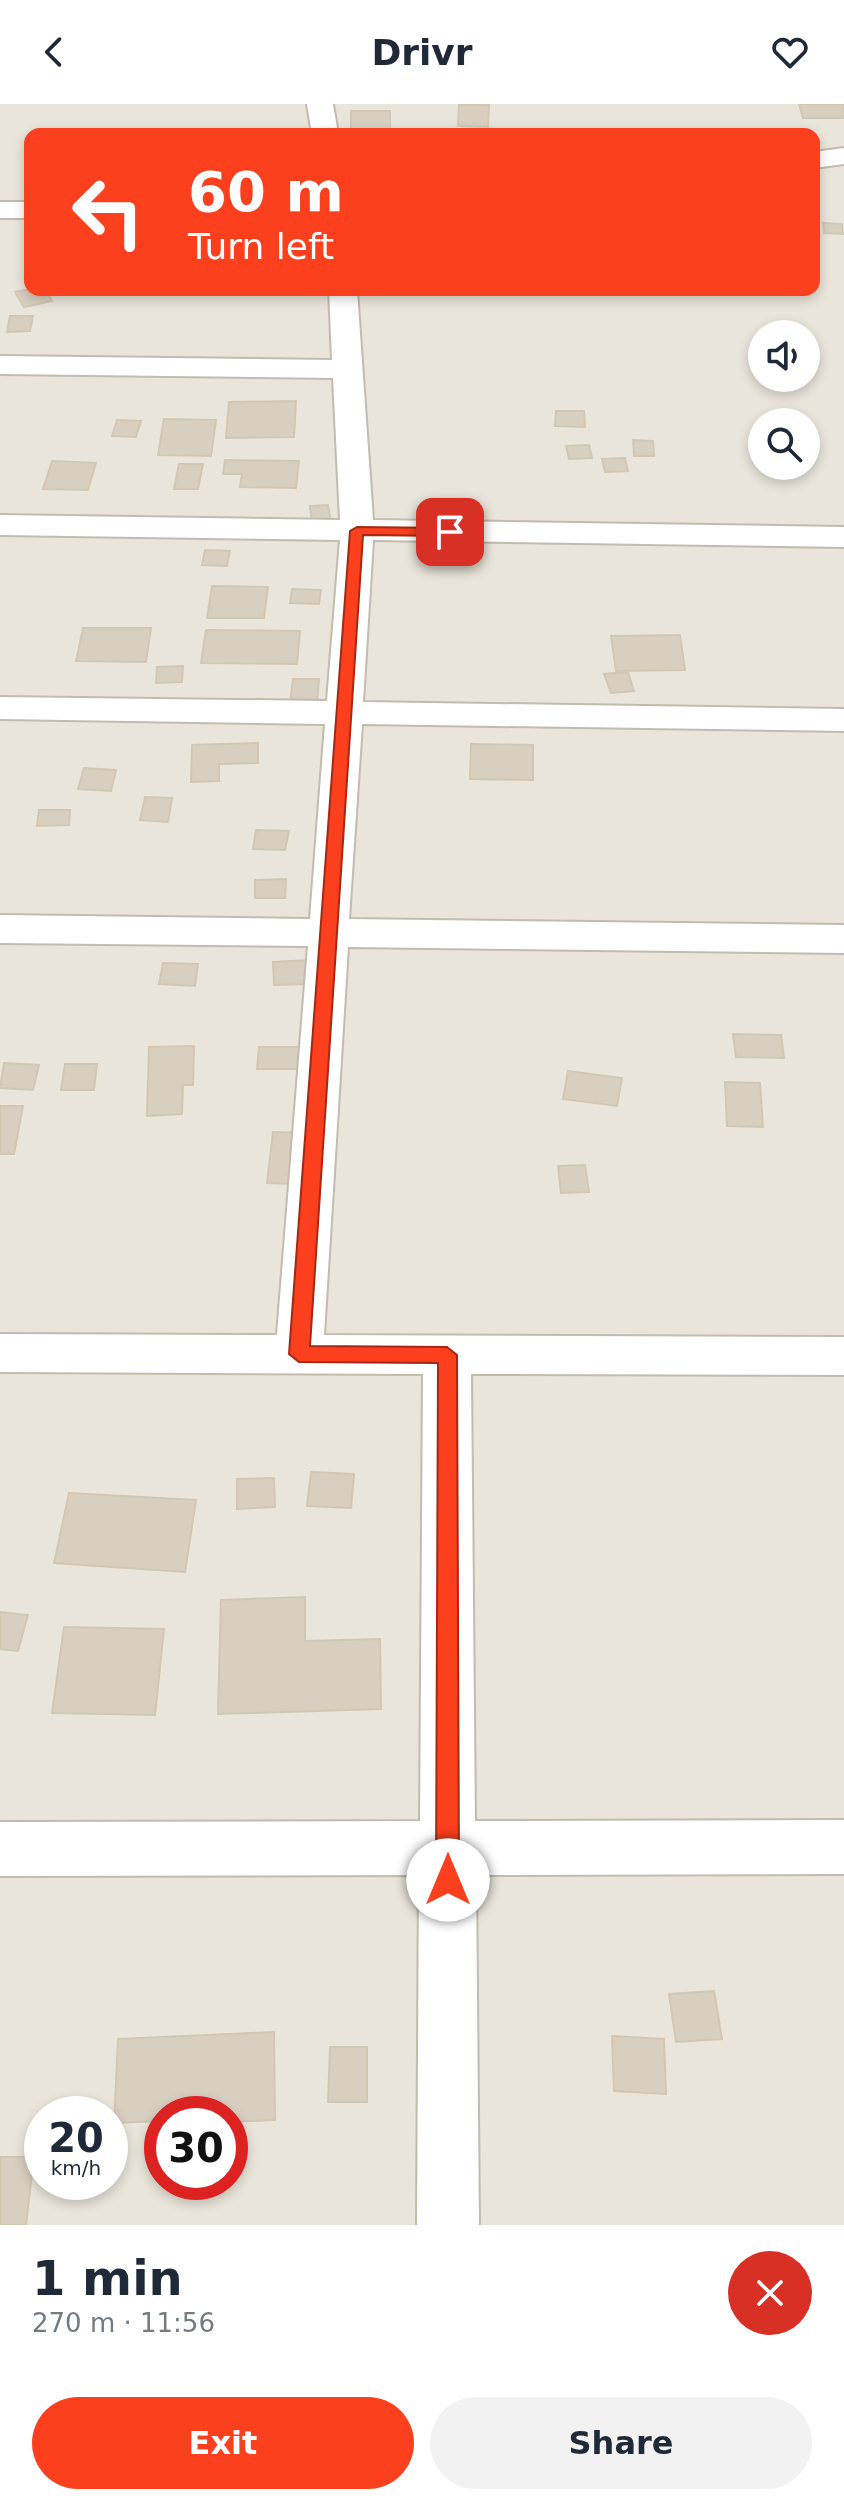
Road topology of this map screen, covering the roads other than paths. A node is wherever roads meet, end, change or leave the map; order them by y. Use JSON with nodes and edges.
{"nodes":[{"id":1,"x":320,"y":104,"type":"edge"},
{"id":2,"x":324,"y":128,"type":"edge"},
{"id":3,"x":844,"y":156,"type":"edge"},
{"id":4,"x":820,"y":159,"type":"edge"},
{"id":5,"x":0,"y":210,"type":"edge"},
{"id":6,"x":24,"y":210,"type":"edge"},
{"id":7,"x":343,"y":296,"type":"edge"},
{"id":8,"x":0,"y":365,"type":"edge"},
{"id":9,"x":348,"y":369,"type":"junction"},
{"id":10,"x":0,"y":525,"type":"edge"},
{"id":11,"x":357,"y":531,"type":"junction"},
{"id":12,"x":844,"y":537,"type":"edge"},
{"id":13,"x":0,"y":708,"type":"edge"},
{"id":14,"x":344,"y":713,"type":"junction"},
{"id":15,"x":844,"y":720,"type":"edge"},
{"id":16,"x":0,"y":929,"type":"edge"},
{"id":17,"x":329,"y":932,"type":"junction"},
{"id":18,"x":844,"y":939,"type":"edge"},
{"id":19,"x":0,"y":1353,"type":"edge"},
{"id":20,"x":299,"y":1354,"type":"junction"},
{"id":21,"x":447,"y":1355,"type":"junction"},
{"id":22,"x":844,"y":1356,"type":"edge"},
{"id":23,"x":844,"y":1847,"type":"edge"},
{"id":24,"x":448,"y":1848,"type":"junction"},
{"id":25,"x":0,"y":1849,"type":"edge"},
{"id":26,"x":448,"y":2225,"type":"edge"}],
"edges":[{"from":1,"to":2,"type":"street"},
{"from":3,"to":4,"type":"street"},
{"from":5,"to":6,"type":"street"},
{"from":7,"to":9,"type":"street"},
{"from":8,"to":9,"type":"street"},
{"from":9,"to":11,"type":"street"},
{"from":10,"to":11,"type":"street"},
{"from":11,"to":12,"type":"street"},
{"from":11,"to":14,"type":"street"},
{"from":13,"to":14,"type":"street"},
{"from":14,"to":15,"type":"street"},
{"from":14,"to":17,"type":"street"},
{"from":16,"to":17,"type":"street"},
{"from":17,"to":18,"type":"street"},
{"from":17,"to":20,"type":"street"},
{"from":19,"to":20,"type":"street"},
{"from":20,"to":21,"type":"street"},
{"from":21,"to":22,"type":"street"},
{"from":21,"to":24,"type":"street"},
{"from":23,"to":24,"type":"street"},
{"from":24,"to":25,"type":"street"},
{"from":24,"to":26,"type":"street"}]}
